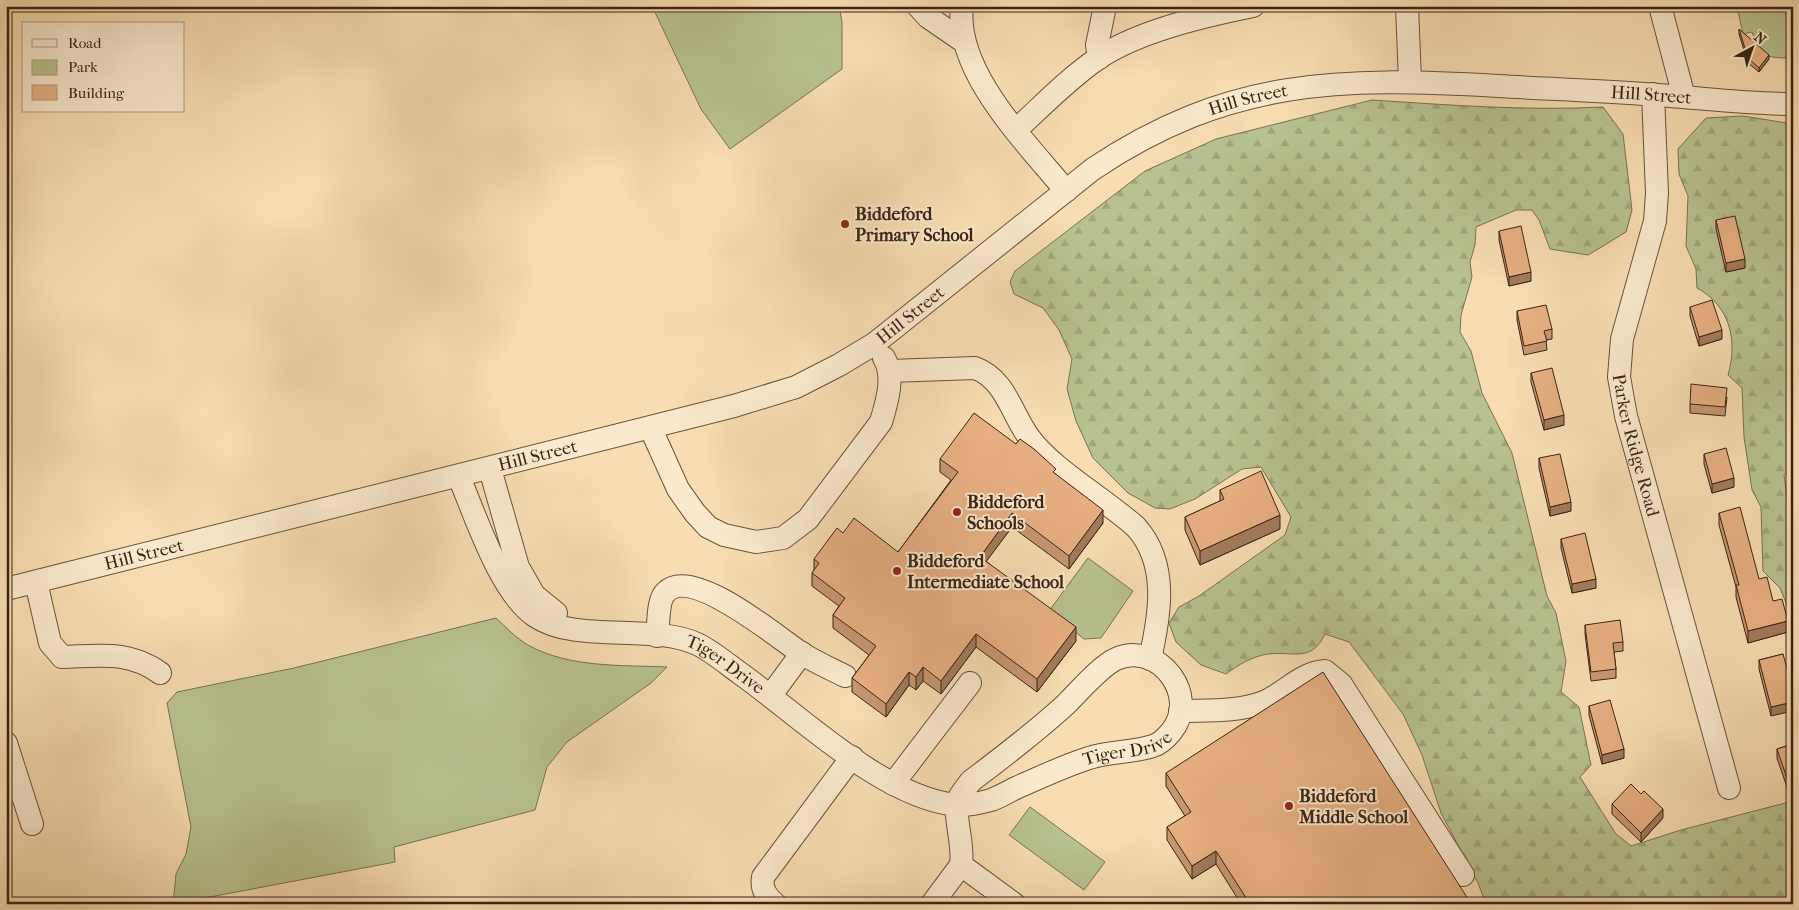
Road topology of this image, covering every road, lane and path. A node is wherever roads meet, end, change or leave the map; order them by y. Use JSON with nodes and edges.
{"nodes":[{"id":1,"x":918,"y":6,"type":"edge"},
{"id":2,"x":962,"y":6,"type":"edge"},
{"id":3,"x":1105,"y":6,"type":"edge"},
{"id":4,"x":1253,"y":6,"type":"edge"},
{"id":5,"x":1407,"y":6,"type":"edge"},
{"id":6,"x":1660,"y":6,"type":"edge"},
{"id":7,"x":1207,"y":11,"type":"edge"},
{"id":8,"x":964,"y":41,"type":"junction"},
{"id":9,"x":1099,"y":58,"type":"junction"},
{"id":10,"x":1410,"y":81,"type":"junction"},
{"id":11,"x":1653,"y":94,"type":"junction"},
{"id":12,"x":1684,"y":97,"type":"junction"},
{"id":13,"x":1793,"y":104,"type":"edge"},
{"id":14,"x":1016,"y":130,"type":"junction"},
{"id":15,"x":1066,"y":191,"type":"junction"},
{"id":16,"x":874,"y":344,"type":"junction"},
{"id":17,"x":890,"y":372,"type":"junction"},
{"id":18,"x":651,"y":429,"type":"junction"},
{"id":19,"x":490,"y":469,"type":"junction"},
{"id":20,"x":458,"y":477,"type":"junction"},
{"id":21,"x":36,"y":582,"type":"junction"},
{"id":22,"x":6,"y":589,"type":"edge"},
{"id":23,"x":581,"y":630,"type":"junction"},
{"id":24,"x":657,"y":636,"type":"junction"},
{"id":25,"x":802,"y":654,"type":"junction"},
{"id":26,"x":1150,"y":659,"type":"junction"},
{"id":27,"x":160,"y":673,"type":"dead end"},
{"id":28,"x":845,"y":676,"type":"dead end"},
{"id":29,"x":970,"y":682,"type":"dead end"},
{"id":30,"x":771,"y":695,"type":"junction"},
{"id":31,"x":1180,"y":711,"type":"junction"},
{"id":32,"x":6,"y":742,"type":"edge"},
{"id":33,"x":852,"y":757,"type":"junction"},
{"id":34,"x":893,"y":784,"type":"junction"},
{"id":35,"x":1729,"y":788,"type":"dead end"},
{"id":36,"x":957,"y":805,"type":"junction"},
{"id":37,"x":32,"y":824,"type":"dead end"},
{"id":38,"x":962,"y":865,"type":"junction"},
{"id":39,"x":1463,"y":875,"type":"dead end"},
{"id":40,"x":775,"y":904,"type":"edge"},
{"id":41,"x":932,"y":904,"type":"edge"},
{"id":42,"x":1014,"y":904,"type":"edge"}],
"edges":[{"from":1,"to":8,"type":"street"},
{"from":2,"to":8,"type":"street"},
{"from":3,"to":9,"type":"street"},
{"from":4,"to":7,"type":"street"},
{"from":5,"to":10,"type":"street"},
{"from":6,"to":12,"type":"street"},
{"from":7,"to":9,"type":"street"},
{"from":8,"to":14,"type":"street"},
{"from":9,"to":14,"type":"street"},
{"from":10,"to":11,"type":"street","name":"Hill Street"},
{"from":10,"to":15,"type":"street","name":"Hill Street"},
{"from":11,"to":12,"type":"street","name":"Hill Street"},
{"from":11,"to":35,"type":"street","name":"Parker Ridge Road"},
{"from":12,"to":13,"type":"street","name":"Hill Street"},
{"from":14,"to":15,"type":"street"},
{"from":15,"to":16,"type":"street","name":"Hill Street"},
{"from":16,"to":17,"type":"street"},
{"from":16,"to":18,"type":"street","name":"Hill Street"},
{"from":17,"to":18,"type":"street"},
{"from":17,"to":26,"type":"street"},
{"from":18,"to":19,"type":"street","name":"Hill Street"},
{"from":19,"to":20,"type":"street","name":"Hill Street"},
{"from":19,"to":23,"type":"street","name":"Tiger Drive"},
{"from":20,"to":21,"type":"street","name":"Hill Street"},
{"from":20,"to":23,"type":"street","name":"Tiger Drive"},
{"from":21,"to":22,"type":"street","name":"Hill Street"},
{"from":21,"to":27,"type":"street"},
{"from":23,"to":24,"type":"street","name":"Tiger Drive"},
{"from":24,"to":25,"type":"street"},
{"from":24,"to":30,"type":"street","name":"Tiger Drive"},
{"from":25,"to":28,"type":"street"},
{"from":25,"to":30,"type":"street"},
{"from":26,"to":31,"type":"street","name":"Tiger Drive"},
{"from":26,"to":36,"type":"street"},
{"from":29,"to":34,"type":"street"},
{"from":30,"to":33,"type":"street","name":"Tiger Drive"},
{"from":31,"to":36,"type":"street","name":"Tiger Drive"},
{"from":31,"to":39,"type":"street"},
{"from":32,"to":37,"type":"street"},
{"from":33,"to":34,"type":"street","name":"Tiger Drive"},
{"from":33,"to":40,"type":"street"},
{"from":34,"to":36,"type":"street","name":"Tiger Drive"},
{"from":36,"to":38,"type":"street"},
{"from":38,"to":41,"type":"street"},
{"from":38,"to":42,"type":"street"}]}
